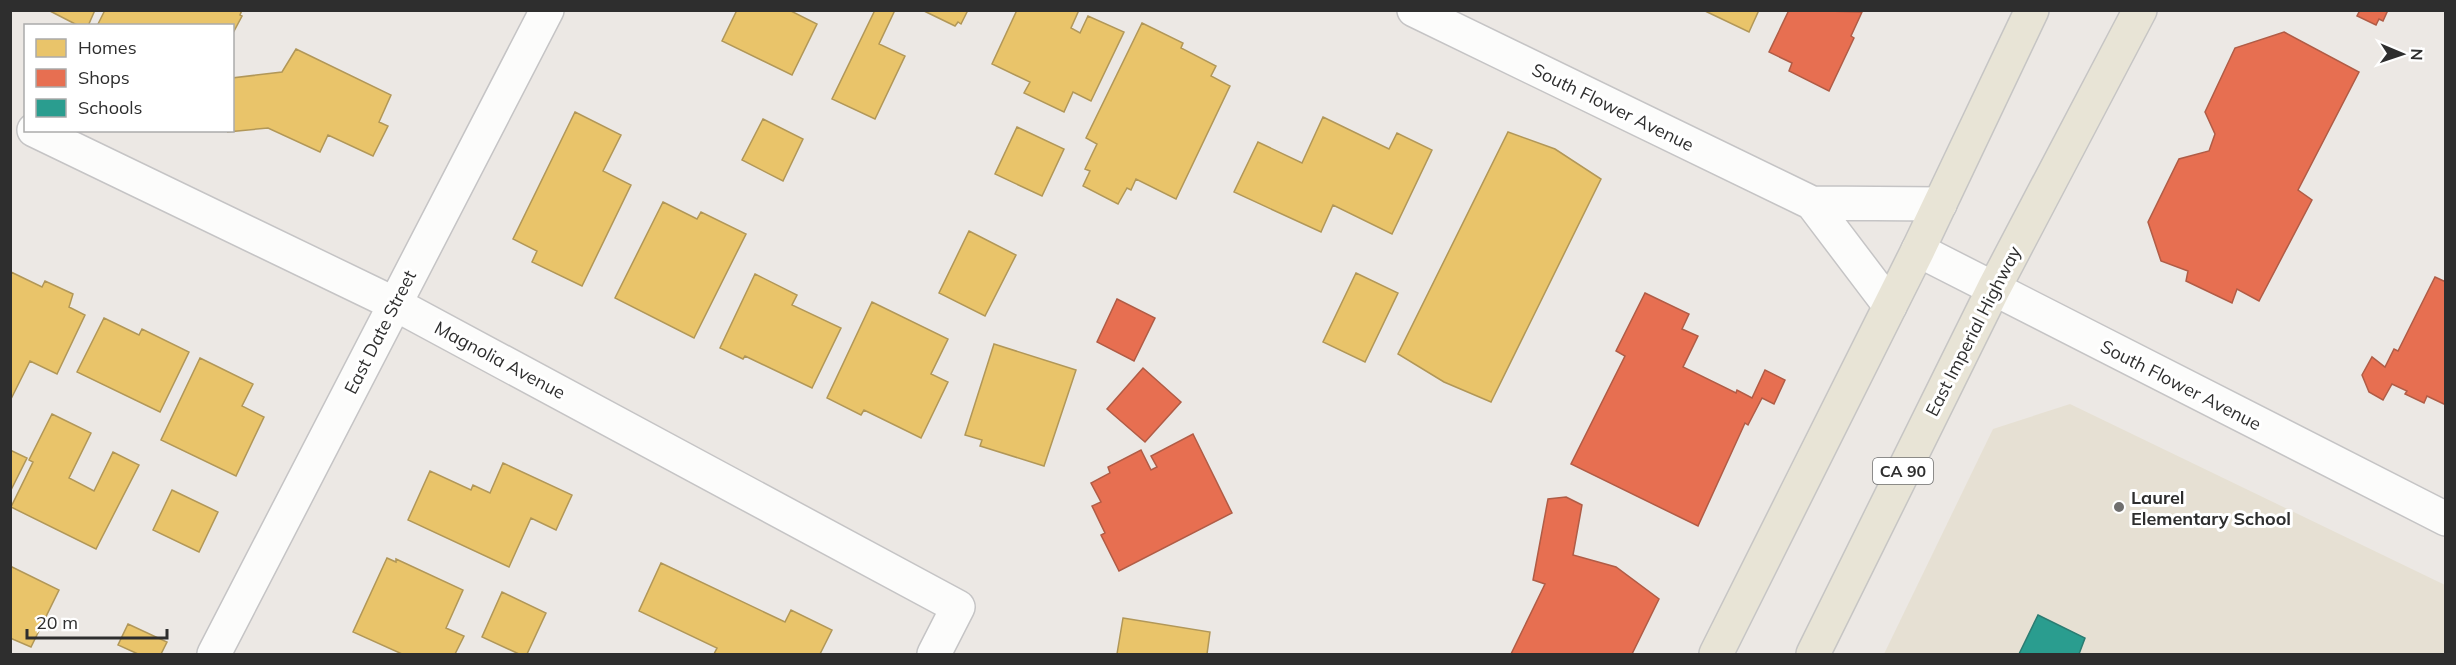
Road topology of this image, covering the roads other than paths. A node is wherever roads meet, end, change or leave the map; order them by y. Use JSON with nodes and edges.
{"nodes":[{"id":1,"x":547,"y":10,"type":"edge"},
{"id":2,"x":1414,"y":10,"type":"edge"},
{"id":3,"x":2032,"y":10,"type":"edge"},
{"id":4,"x":2140,"y":10,"type":"edge"},
{"id":5,"x":10,"y":119,"type":"edge"},
{"id":6,"x":24,"y":125,"type":"edge"},
{"id":7,"x":38,"y":132,"type":"edge"},
{"id":8,"x":1812,"y":203,"type":"junction"},
{"id":9,"x":1940,"y":204,"type":"junction"},
{"id":10,"x":1918,"y":250,"type":"junction"},
{"id":11,"x":1994,"y":288,"type":"junction"},
{"id":12,"x":395,"y":304,"type":"junction"},
{"id":13,"x":1890,"y":306,"type":"junction"},
{"id":14,"x":2445,"y":519,"type":"edge"},
{"id":15,"x":214,"y":654,"type":"edge"},
{"id":16,"x":934,"y":654,"type":"edge"},
{"id":17,"x":1716,"y":654,"type":"edge"},
{"id":18,"x":1813,"y":654,"type":"edge"}],
"edges":[{"from":1,"to":12,"type":"street","name":"East Date Street"},
{"from":2,"to":8,"type":"street","name":"South Flower Avenue"},
{"from":3,"to":9,"type":"main road"},
{"from":4,"to":11,"type":"main road","name":"East Imperial Highway","number":"CA 90"},
{"from":5,"to":6,"type":"street"},
{"from":7,"to":12,"type":"street","name":"Magnolia Avenue"},
{"from":8,"to":9,"type":"street","name":"South Flower Avenue"},
{"from":8,"to":13,"type":"street","name":"South Flower Avenue"},
{"from":9,"to":10,"type":"main road"},
{"from":10,"to":11,"type":"street","name":"South Flower Avenue"},
{"from":10,"to":13,"type":"main road"},
{"from":11,"to":14,"type":"street","name":"South Flower Avenue"},
{"from":11,"to":18,"type":"main road","name":"East Imperial Highway","number":"CA 90"},
{"from":12,"to":15,"type":"street","name":"East Date Street"},
{"from":12,"to":16,"type":"street","name":"Magnolia Avenue"},
{"from":13,"to":17,"type":"main road"}]}
